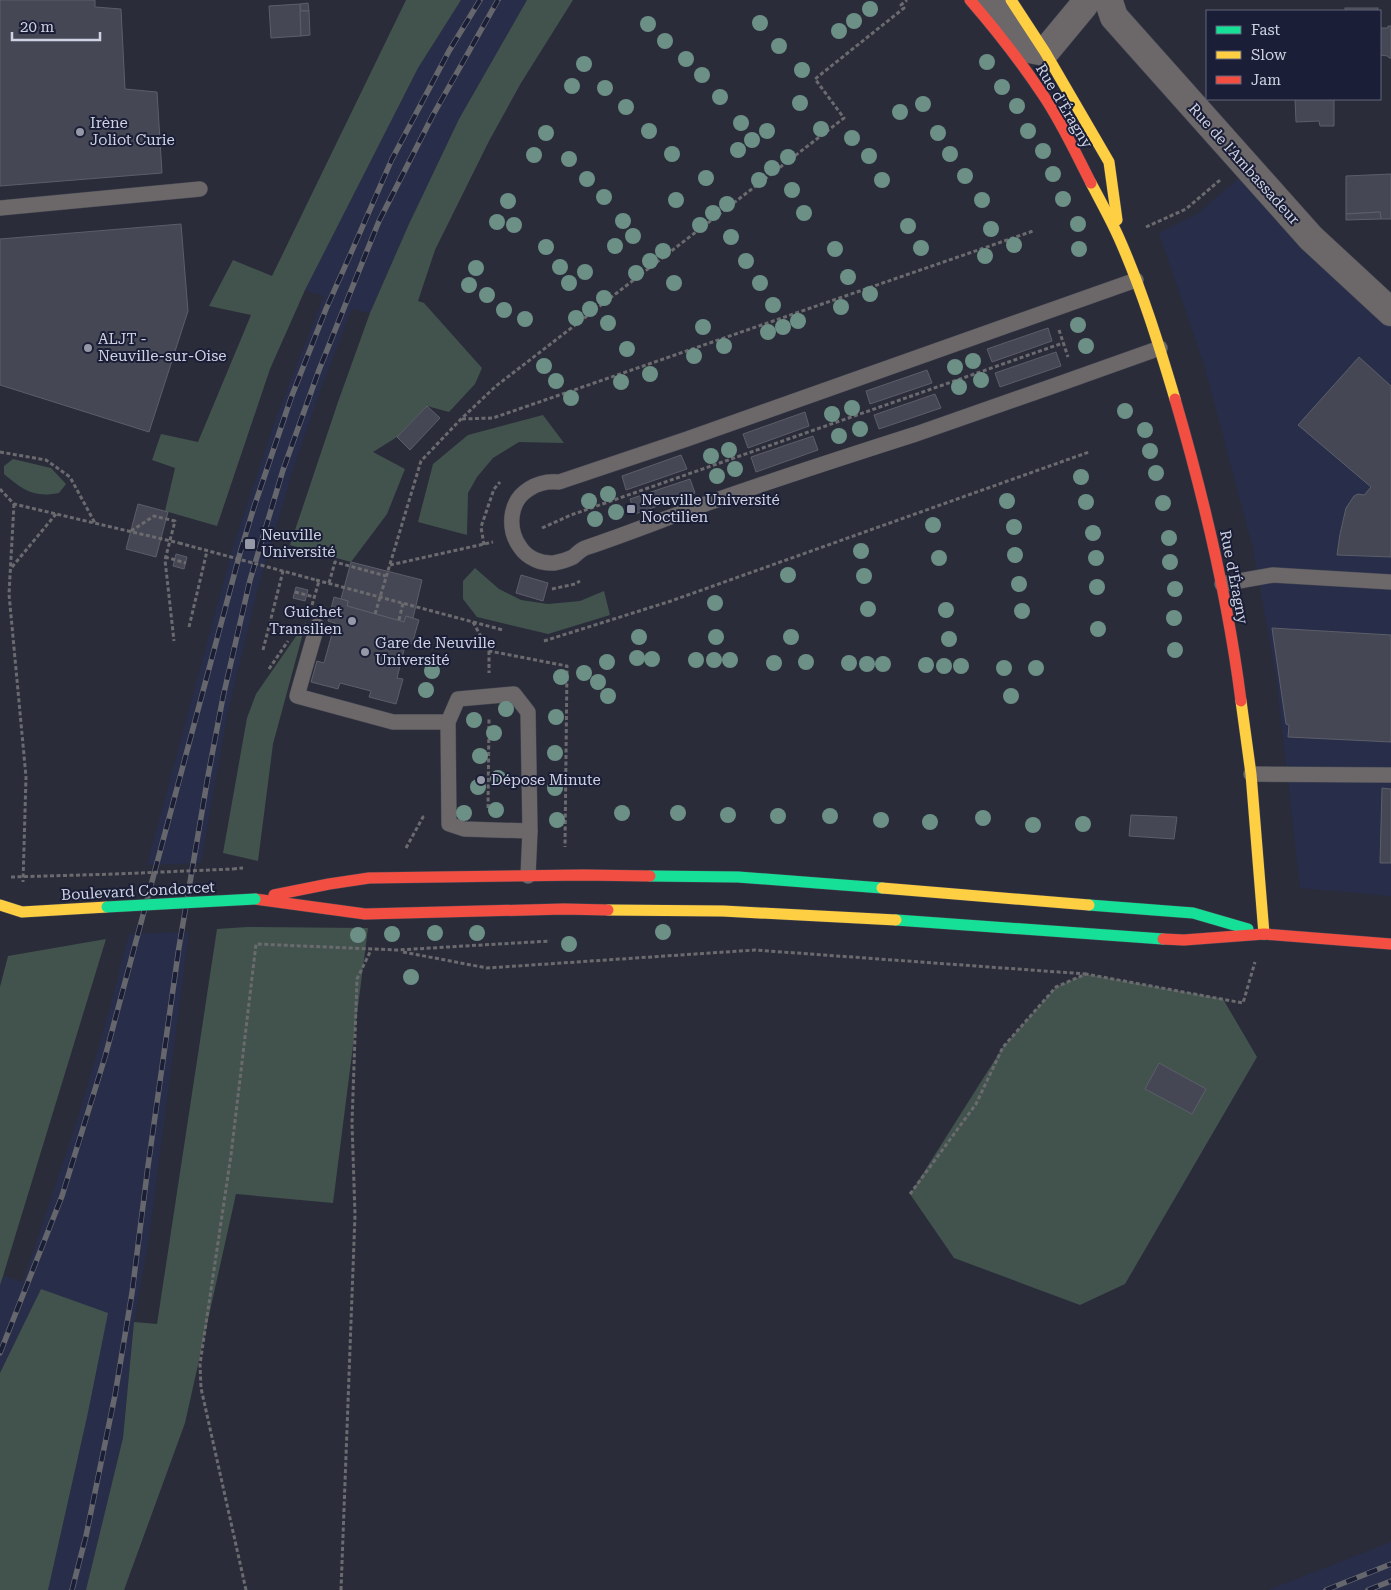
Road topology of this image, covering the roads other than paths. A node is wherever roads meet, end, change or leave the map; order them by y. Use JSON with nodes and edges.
{"nodes":[{"id":1,"x":970,"y":0,"type":"edge"},
{"id":2,"x":989,"y":0,"type":"edge"},
{"id":3,"x":1011,"y":0,"type":"edge"},
{"id":4,"x":1081,"y":2,"type":"edge"},
{"id":5,"x":1113,"y":2,"type":"edge"},
{"id":6,"x":1045,"y":52,"type":"junction"},
{"id":7,"x":200,"y":190,"type":"dead end"},
{"id":8,"x":0,"y":208,"type":"edge"},
{"id":9,"x":1119,"y":238,"type":"junction"},
{"id":10,"x":1136,"y":280,"type":"junction"},
{"id":11,"x":1391,"y":312,"type":"edge"},
{"id":12,"x":1160,"y":348,"type":"junction"},
{"id":13,"x":1391,"y":582,"type":"edge"},
{"id":14,"x":1222,"y":584,"type":"junction"},
{"id":15,"x":317,"y":626,"type":"dead end"},
{"id":16,"x":448,"y":722,"type":"junction"},
{"id":17,"x":1251,"y":774,"type":"junction"},
{"id":18,"x":1391,"y":775,"type":"edge"},
{"id":19,"x":530,"y":830,"type":"junction"},
{"id":20,"x":526,"y":883,"type":"junction"},
{"id":21,"x":255,"y":899,"type":"junction"},
{"id":22,"x":517,"y":902,"type":"dead end"},
{"id":23,"x":0,"y":905,"type":"edge"},
{"id":24,"x":506,"y":910,"type":"junction"},
{"id":25,"x":1264,"y":934,"type":"junction"},
{"id":26,"x":1391,"y":944,"type":"edge"}],
"edges":[{"from":1,"to":9,"type":"main road","name":"Rue d'Éragny"},
{"from":2,"to":6,"type":"street"},
{"from":3,"to":6,"type":"main road","name":"Rue d'Éragny"},
{"from":4,"to":5,"type":"street"},
{"from":4,"to":6,"type":"street"},
{"from":5,"to":11,"type":"street","name":"Rue de l'Ambassadeur"},
{"from":6,"to":9,"type":"main road","name":"Rue d'Éragny"},
{"from":7,"to":8,"type":"lane"},
{"from":9,"to":10,"type":"main road","name":"Rue d'Éragny"},
{"from":10,"to":12,"type":"main road","name":"Rue d'Éragny"},
{"from":10,"to":12,"type":"lane"},
{"from":12,"to":14,"type":"main road","name":"Rue d'Éragny"},
{"from":13,"to":14,"type":"lane"},
{"from":14,"to":17,"type":"main road","name":"Rue d'Éragny"},
{"from":15,"to":16,"type":"lane"},
{"from":16,"to":19,"type":"lane"},
{"from":16,"to":19,"type":"lane"},
{"from":17,"to":18,"type":"lane"},
{"from":17,"to":25,"type":"main road","name":"Rue d'Éragny"},
{"from":19,"to":20,"type":"lane"},
{"from":20,"to":21,"type":"main road"},
{"from":20,"to":25,"type":"main road"},
{"from":21,"to":23,"type":"main road","name":"Boulevard Condorcet","bridge":true},
{"from":21,"to":24,"type":"main road"},
{"from":22,"to":24,"type":"main road"},
{"from":24,"to":25,"type":"main road"},
{"from":25,"to":26,"type":"main road"}]}
